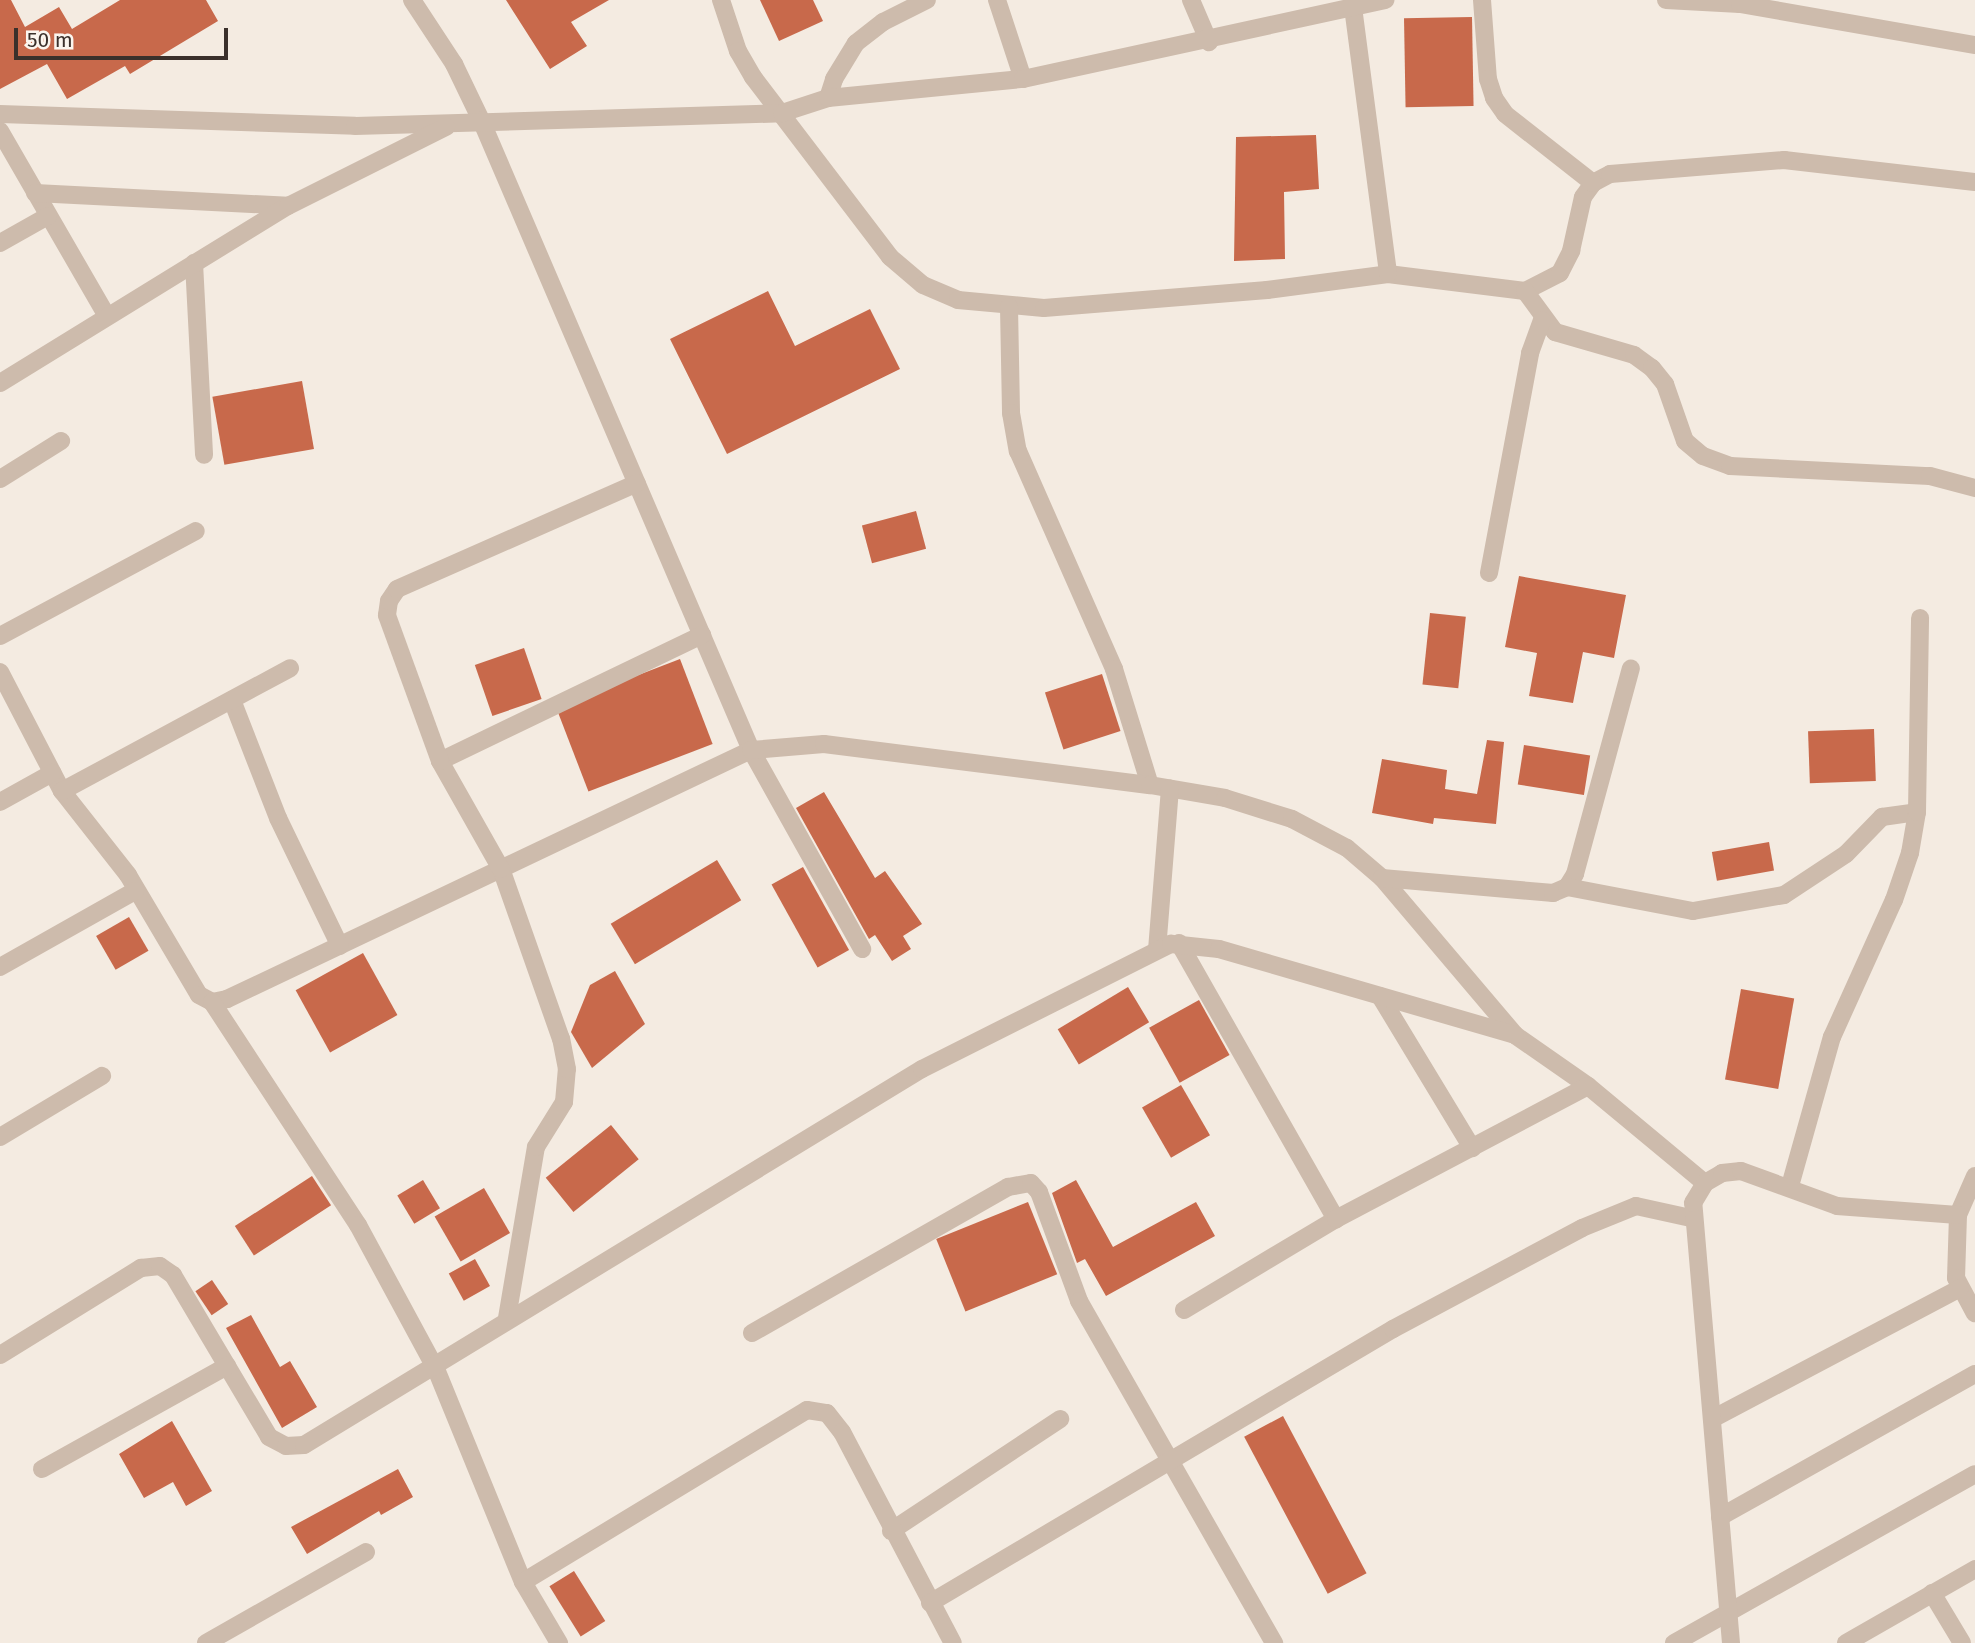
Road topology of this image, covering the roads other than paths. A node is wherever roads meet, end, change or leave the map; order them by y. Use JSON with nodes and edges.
{"nodes":[{"id":1,"x":412,"y":0,"type":"edge"},
{"id":2,"x":721,"y":0,"type":"edge"},
{"id":3,"x":927,"y":0,"type":"edge"},
{"id":4,"x":998,"y":0,"type":"edge"},
{"id":5,"x":1191,"y":0,"type":"edge"},
{"id":6,"x":1386,"y":0,"type":"edge"},
{"id":7,"x":1482,"y":0,"type":"edge"},
{"id":8,"x":1666,"y":0,"type":"edge"},
{"id":9,"x":1353,"y":7,"type":"junction"},
{"id":10,"x":1209,"y":42,"type":"junction"},
{"id":11,"x":1975,"y":45,"type":"edge"},
{"id":12,"x":1023,"y":79,"type":"junction"},
{"id":13,"x":828,"y":98,"type":"junction"},
{"id":14,"x":782,"y":113,"type":"junction"},
{"id":15,"x":0,"y":114,"type":"edge"},
{"id":16,"x":481,"y":120,"type":"junction"},
{"id":17,"x":452,"y":124,"type":"junction"},
{"id":18,"x":0,"y":131,"type":"edge"},
{"id":19,"x":1975,"y":182,"type":"edge"},
{"id":20,"x":1593,"y":183,"type":"junction"},
{"id":21,"x":35,"y":193,"type":"junction"},
{"id":22,"x":288,"y":206,"type":"junction"},
{"id":23,"x":48,"y":216,"type":"junction"},
{"id":24,"x":0,"y":243,"type":"edge"},
{"id":25,"x":194,"y":263,"type":"junction"},
{"id":26,"x":1388,"y":274,"type":"junction"},
{"id":27,"x":1525,"y":291,"type":"junction"},
{"id":28,"x":1009,"y":307,"type":"junction"},
{"id":29,"x":107,"y":316,"type":"junction"},
{"id":30,"x":1542,"y":320,"type":"junction"},
{"id":31,"x":0,"y":383,"type":"edge"},
{"id":32,"x":61,"y":441,"type":"dead end"},
{"id":33,"x":204,"y":455,"type":"dead end"},
{"id":34,"x":0,"y":480,"type":"edge"},
{"id":35,"x":637,"y":483,"type":"junction"},
{"id":36,"x":1975,"y":488,"type":"edge"},
{"id":37,"x":196,"y":531,"type":"dead end"},
{"id":38,"x":1489,"y":573,"type":"dead end"},
{"id":39,"x":1920,"y":618,"type":"dead end"},
{"id":40,"x":702,"y":635,"type":"junction"},
{"id":41,"x":0,"y":636,"type":"edge"},
{"id":42,"x":290,"y":668,"type":"dead end"},
{"id":43,"x":1631,"y":668,"type":"dead end"},
{"id":44,"x":0,"y":672,"type":"edge"},
{"id":45,"x":5,"y":692,"type":"edge"},
{"id":46,"x":232,"y":699,"type":"junction"},
{"id":47,"x":751,"y":750,"type":"junction"},
{"id":48,"x":440,"y":761,"type":"junction"},
{"id":49,"x":52,"y":773,"type":"junction"},
{"id":50,"x":1150,"y":785,"type":"junction"},
{"id":51,"x":1170,"y":789,"type":"junction"},
{"id":52,"x":62,"y":791,"type":"junction"},
{"id":53,"x":0,"y":803,"type":"edge"},
{"id":54,"x":1917,"y":813,"type":"junction"},
{"id":55,"x":501,"y":869,"type":"junction"},
{"id":56,"x":1382,"y":878,"type":"junction"},
{"id":57,"x":1566,"y":887,"type":"junction"},
{"id":58,"x":135,"y":891,"type":"junction"},
{"id":59,"x":1179,"y":943,"type":"junction"},
{"id":60,"x":340,"y":946,"type":"junction"},
{"id":61,"x":862,"y":949,"type":"dead end"},
{"id":62,"x":1157,"y":950,"type":"junction"},
{"id":63,"x":0,"y":967,"type":"edge"},
{"id":64,"x":1380,"y":996,"type":"junction"},
{"id":65,"x":212,"y":1002,"type":"junction"},
{"id":66,"x":1515,"y":1035,"type":"junction"},
{"id":67,"x":102,"y":1076,"type":"dead end"},
{"id":68,"x":1588,"y":1086,"type":"junction"},
{"id":69,"x":0,"y":1136,"type":"edge"},
{"id":70,"x":1472,"y":1147,"type":"junction"},
{"id":71,"x":1975,"y":1176,"type":"edge"},
{"id":72,"x":1705,"y":1183,"type":"junction"},
{"id":73,"x":1790,"y":1186,"type":"junction"},
{"id":74,"x":1958,"y":1215,"type":"junction"},
{"id":75,"x":1691,"y":1218,"type":"junction"},
{"id":76,"x":1336,"y":1219,"type":"junction"},
{"id":77,"x":1960,"y":1288,"type":"junction"},
{"id":78,"x":1184,"y":1310,"type":"dead end"},
{"id":79,"x":1975,"y":1313,"type":"edge"},
{"id":80,"x":507,"y":1318,"type":"junction"},
{"id":81,"x":752,"y":1333,"type":"dead end"},
{"id":82,"x":0,"y":1355,"type":"edge"},
{"id":83,"x":227,"y":1366,"type":"junction"},
{"id":84,"x":436,"y":1369,"type":"junction"},
{"id":85,"x":1975,"y":1374,"type":"edge"},
{"id":86,"x":1060,"y":1419,"type":"dead end"},
{"id":87,"x":1712,"y":1419,"type":"junction"},
{"id":88,"x":1170,"y":1459,"type":"junction"},
{"id":89,"x":42,"y":1469,"type":"dead end"},
{"id":90,"x":1975,"y":1474,"type":"edge"},
{"id":91,"x":1720,"y":1517,"type":"junction"},
{"id":92,"x":891,"y":1531,"type":"junction"},
{"id":93,"x":366,"y":1552,"type":"dead end"},
{"id":94,"x":1975,"y":1569,"type":"edge"},
{"id":95,"x":523,"y":1582,"type":"junction"},
{"id":96,"x":1932,"y":1593,"type":"junction"},
{"id":97,"x":930,"y":1603,"type":"junction"},
{"id":98,"x":1727,"y":1610,"type":"junction"},
{"id":99,"x":948,"y":1642,"type":"edge"},
{"id":100,"x":206,"y":1643,"type":"edge"},
{"id":101,"x":559,"y":1643,"type":"edge"},
{"id":102,"x":1274,"y":1643,"type":"edge"},
{"id":103,"x":1674,"y":1643,"type":"edge"},
{"id":104,"x":1731,"y":1643,"type":"edge"},
{"id":105,"x":1846,"y":1643,"type":"edge"},
{"id":106,"x":1962,"y":1643,"type":"edge"}],
"edges":[{"from":1,"to":16,"type":"street"},
{"from":2,"to":14,"type":"street"},
{"from":3,"to":13,"type":"street"},
{"from":4,"to":12,"type":"street"},
{"from":5,"to":10,"type":"street"},
{"from":6,"to":9,"type":"street"},
{"from":7,"to":20,"type":"street"},
{"from":8,"to":11,"type":"street"},
{"from":9,"to":10,"type":"street"},
{"from":9,"to":26,"type":"street"},
{"from":10,"to":12,"type":"street"},
{"from":12,"to":13,"type":"street"},
{"from":13,"to":14,"type":"street"},
{"from":14,"to":16,"type":"street"},
{"from":14,"to":28,"type":"street"},
{"from":15,"to":17,"type":"street"},
{"from":16,"to":17,"type":"street"},
{"from":16,"to":35,"type":"street"},
{"from":17,"to":22,"type":"street"},
{"from":18,"to":21,"type":"street"},
{"from":19,"to":20,"type":"street"},
{"from":20,"to":27,"type":"street"},
{"from":21,"to":22,"type":"street"},
{"from":21,"to":23,"type":"street"},
{"from":22,"to":25,"type":"street"},
{"from":23,"to":24,"type":"street"},
{"from":23,"to":29,"type":"street"},
{"from":25,"to":29,"type":"street"},
{"from":25,"to":33,"type":"street"},
{"from":26,"to":27,"type":"street"},
{"from":26,"to":28,"type":"street"},
{"from":27,"to":30,"type":"street"},
{"from":28,"to":50,"type":"street"},
{"from":29,"to":31,"type":"street"},
{"from":30,"to":36,"type":"street"},
{"from":30,"to":38,"type":"street"},
{"from":32,"to":34,"type":"street"},
{"from":35,"to":40,"type":"street"},
{"from":35,"to":48,"type":"street"},
{"from":37,"to":41,"type":"street"},
{"from":39,"to":54,"type":"street"},
{"from":40,"to":47,"type":"street"},
{"from":40,"to":48,"type":"street"},
{"from":42,"to":46,"type":"street"},
{"from":43,"to":57,"type":"street"},
{"from":44,"to":45,"type":"street"},
{"from":45,"to":49,"type":"street"},
{"from":46,"to":52,"type":"street"},
{"from":46,"to":60,"type":"street"},
{"from":47,"to":50,"type":"street"},
{"from":47,"to":55,"type":"street"},
{"from":47,"to":61,"type":"street"},
{"from":48,"to":55,"type":"street"},
{"from":49,"to":52,"type":"street"},
{"from":49,"to":53,"type":"street"},
{"from":50,"to":51,"type":"street"},
{"from":51,"to":56,"type":"street"},
{"from":51,"to":62,"type":"street"},
{"from":52,"to":58,"type":"street"},
{"from":54,"to":57,"type":"street"},
{"from":54,"to":73,"type":"street"},
{"from":55,"to":60,"type":"street"},
{"from":55,"to":80,"type":"street"},
{"from":56,"to":57,"type":"street"},
{"from":56,"to":66,"type":"street"},
{"from":58,"to":63,"type":"street"},
{"from":58,"to":65,"type":"street"},
{"from":59,"to":62,"type":"street"},
{"from":59,"to":64,"type":"street"},
{"from":59,"to":76,"type":"street"},
{"from":60,"to":65,"type":"street"},
{"from":62,"to":80,"type":"street"},
{"from":64,"to":66,"type":"street"},
{"from":64,"to":70,"type":"street"},
{"from":65,"to":84,"type":"street"},
{"from":66,"to":68,"type":"street"},
{"from":67,"to":69,"type":"street"},
{"from":68,"to":70,"type":"street"},
{"from":68,"to":72,"type":"street"},
{"from":70,"to":76,"type":"street"},
{"from":71,"to":74,"type":"street"},
{"from":72,"to":73,"type":"street"},
{"from":72,"to":75,"type":"street"},
{"from":73,"to":74,"type":"street"},
{"from":74,"to":77,"type":"street"},
{"from":75,"to":87,"type":"street"},
{"from":75,"to":88,"type":"street"},
{"from":76,"to":78,"type":"street"},
{"from":77,"to":79,"type":"street"},
{"from":77,"to":87,"type":"street"},
{"from":80,"to":84,"type":"street"},
{"from":81,"to":88,"type":"street"},
{"from":82,"to":83,"type":"street"},
{"from":83,"to":84,"type":"street"},
{"from":83,"to":89,"type":"street"},
{"from":84,"to":95,"type":"street"},
{"from":85,"to":91,"type":"street"},
{"from":86,"to":92,"type":"street"},
{"from":87,"to":91,"type":"street"},
{"from":88,"to":97,"type":"street"},
{"from":88,"to":102,"type":"street"},
{"from":90,"to":98,"type":"street"},
{"from":91,"to":98,"type":"street"},
{"from":92,"to":95,"type":"street"},
{"from":92,"to":97,"type":"street"},
{"from":93,"to":100,"type":"street"},
{"from":94,"to":96,"type":"street"},
{"from":95,"to":101,"type":"street"},
{"from":96,"to":105,"type":"street"},
{"from":96,"to":106,"type":"street"},
{"from":97,"to":99,"type":"street"},
{"from":98,"to":103,"type":"street"},
{"from":98,"to":104,"type":"street"}]}
